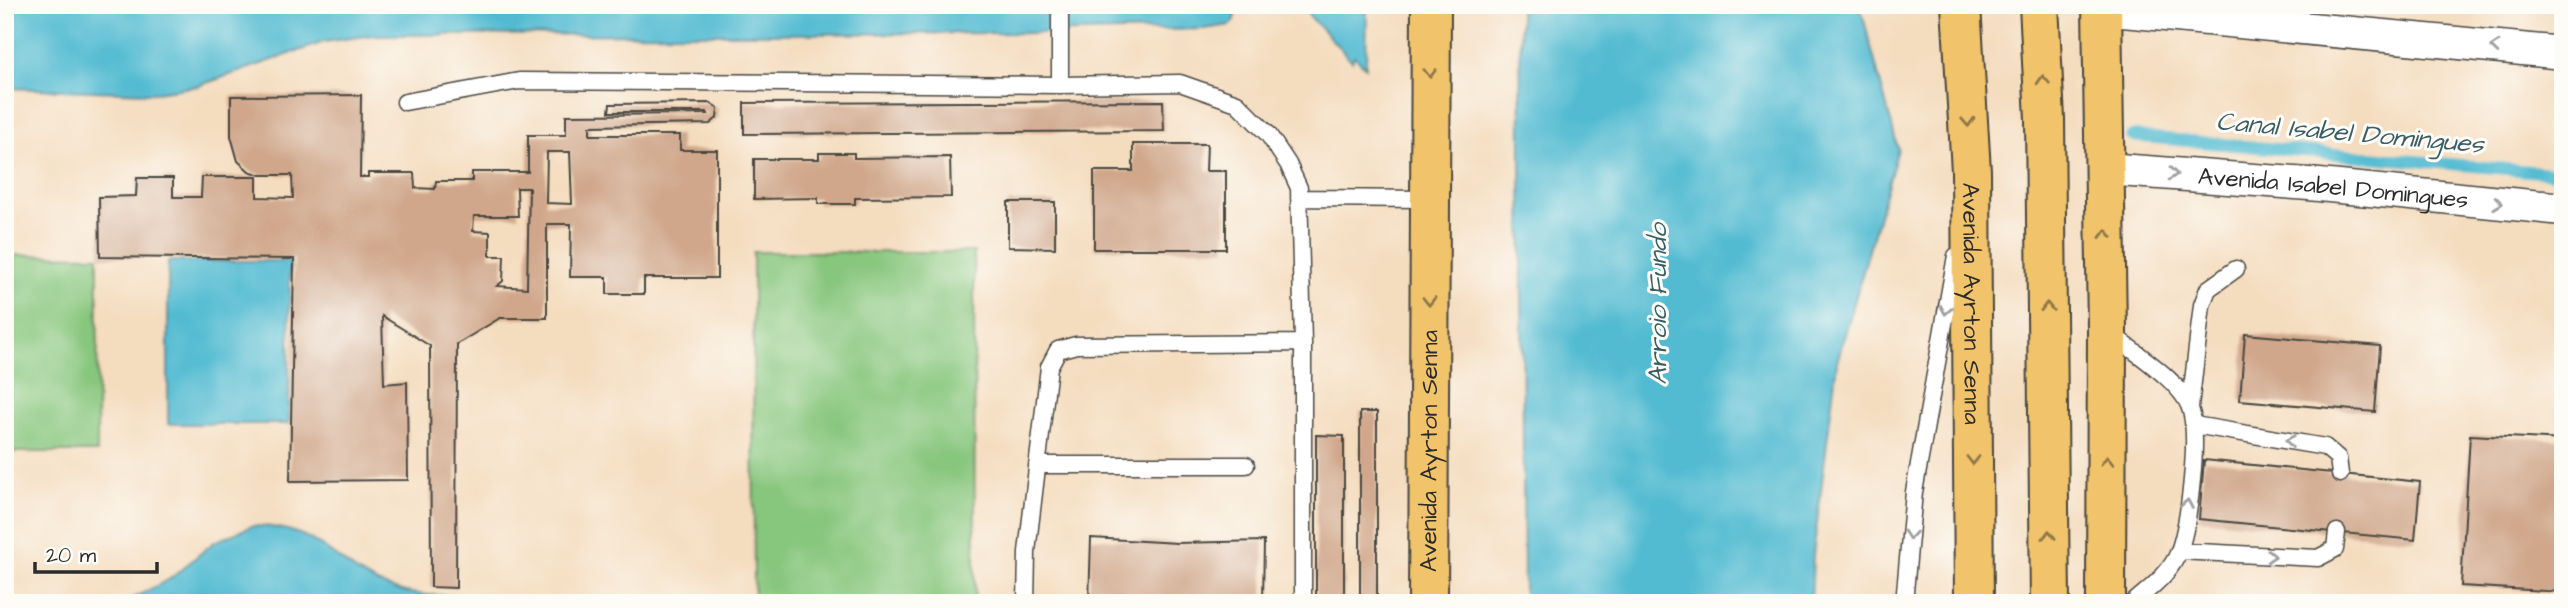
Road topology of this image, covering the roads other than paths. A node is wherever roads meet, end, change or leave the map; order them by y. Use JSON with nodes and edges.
{"nodes":[{"id":1,"x":1060,"y":5,"type":"edge"},
{"id":2,"x":1431,"y":5,"type":"edge"},
{"id":3,"x":1961,"y":5,"type":"edge"},
{"id":4,"x":2039,"y":5,"type":"edge"},
{"id":5,"x":2102,"y":7,"type":"edge"},
{"id":6,"x":2246,"y":14,"type":"edge"},
{"id":7,"x":2563,"y":53,"type":"edge"},
{"id":8,"x":1060,"y":85,"type":"junction"},
{"id":9,"x":405,"y":102,"type":"dead end"},
{"id":10,"x":2105,"y":169,"type":"junction"},
{"id":11,"x":1971,"y":171,"type":"junction"},
{"id":12,"x":1299,"y":198,"type":"junction"},
{"id":13,"x":1429,"y":199,"type":"junction"},
{"id":14,"x":2563,"y":209,"type":"edge"},
{"id":15,"x":2236,"y":269,"type":"dead end"},
{"id":16,"x":2107,"y":330,"type":"junction"},
{"id":17,"x":1303,"y":343,"type":"junction"},
{"id":18,"x":2190,"y":407,"type":"junction"},
{"id":19,"x":2194,"y":425,"type":"junction"},
{"id":20,"x":1038,"y":465,"type":"junction"},
{"id":21,"x":1245,"y":465,"type":"dead end"},
{"id":22,"x":2340,"y":474,"type":"dead end"},
{"id":23,"x":2337,"y":532,"type":"dead end"},
{"id":24,"x":2179,"y":551,"type":"junction"},
{"id":25,"x":1026,"y":603,"type":"edge"},
{"id":26,"x":1303,"y":603,"type":"edge"},
{"id":27,"x":1428,"y":603,"type":"edge"},
{"id":28,"x":1905,"y":603,"type":"edge"},
{"id":29,"x":1974,"y":603,"type":"edge"},
{"id":30,"x":2050,"y":603,"type":"edge"},
{"id":31,"x":2106,"y":603,"type":"edge"},
{"id":32,"x":2133,"y":603,"type":"edge"}],
"edges":[{"from":1,"to":8,"type":"lane"},
{"from":2,"to":13,"type":"highway","name":"Avenida Ayrton Senna","one_way":true},
{"from":3,"to":11,"type":"highway","name":"Avenida Ayrton Senna","one_way":true},
{"from":30,"to":4,"type":"highway","one_way":true},
{"from":5,"to":6,"type":"street"},
{"from":5,"to":10,"type":"highway"},
{"from":7,"to":6,"type":"street","one_way":true},
{"from":8,"to":9,"type":"lane"},
{"from":8,"to":12,"type":"lane"},
{"from":10,"to":14,"type":"street","name":"Avenida Isabel Domingues","one_way":true},
{"from":16,"to":10,"type":"highway","one_way":true},
{"from":11,"to":28,"type":"lane","one_way":true},
{"from":11,"to":29,"type":"highway","name":"Avenida Ayrton Senna","one_way":true},
{"from":12,"to":13,"type":"lane"},
{"from":12,"to":17,"type":"lane"},
{"from":13,"to":27,"type":"highway","name":"Avenida Ayrton Senna","one_way":true},
{"from":15,"to":18,"type":"lane"},
{"from":16,"to":18,"type":"lane"},
{"from":31,"to":16,"type":"highway","one_way":true},
{"from":17,"to":20,"type":"lane"},
{"from":17,"to":26,"type":"lane"},
{"from":18,"to":19,"type":"lane"},
{"from":22,"to":19,"type":"lane","one_way":true},
{"from":24,"to":19,"type":"lane","one_way":true},
{"from":20,"to":21,"type":"lane"},
{"from":20,"to":25,"type":"lane"},
{"from":24,"to":23,"type":"lane","one_way":true},
{"from":24,"to":32,"type":"lane"}]}
